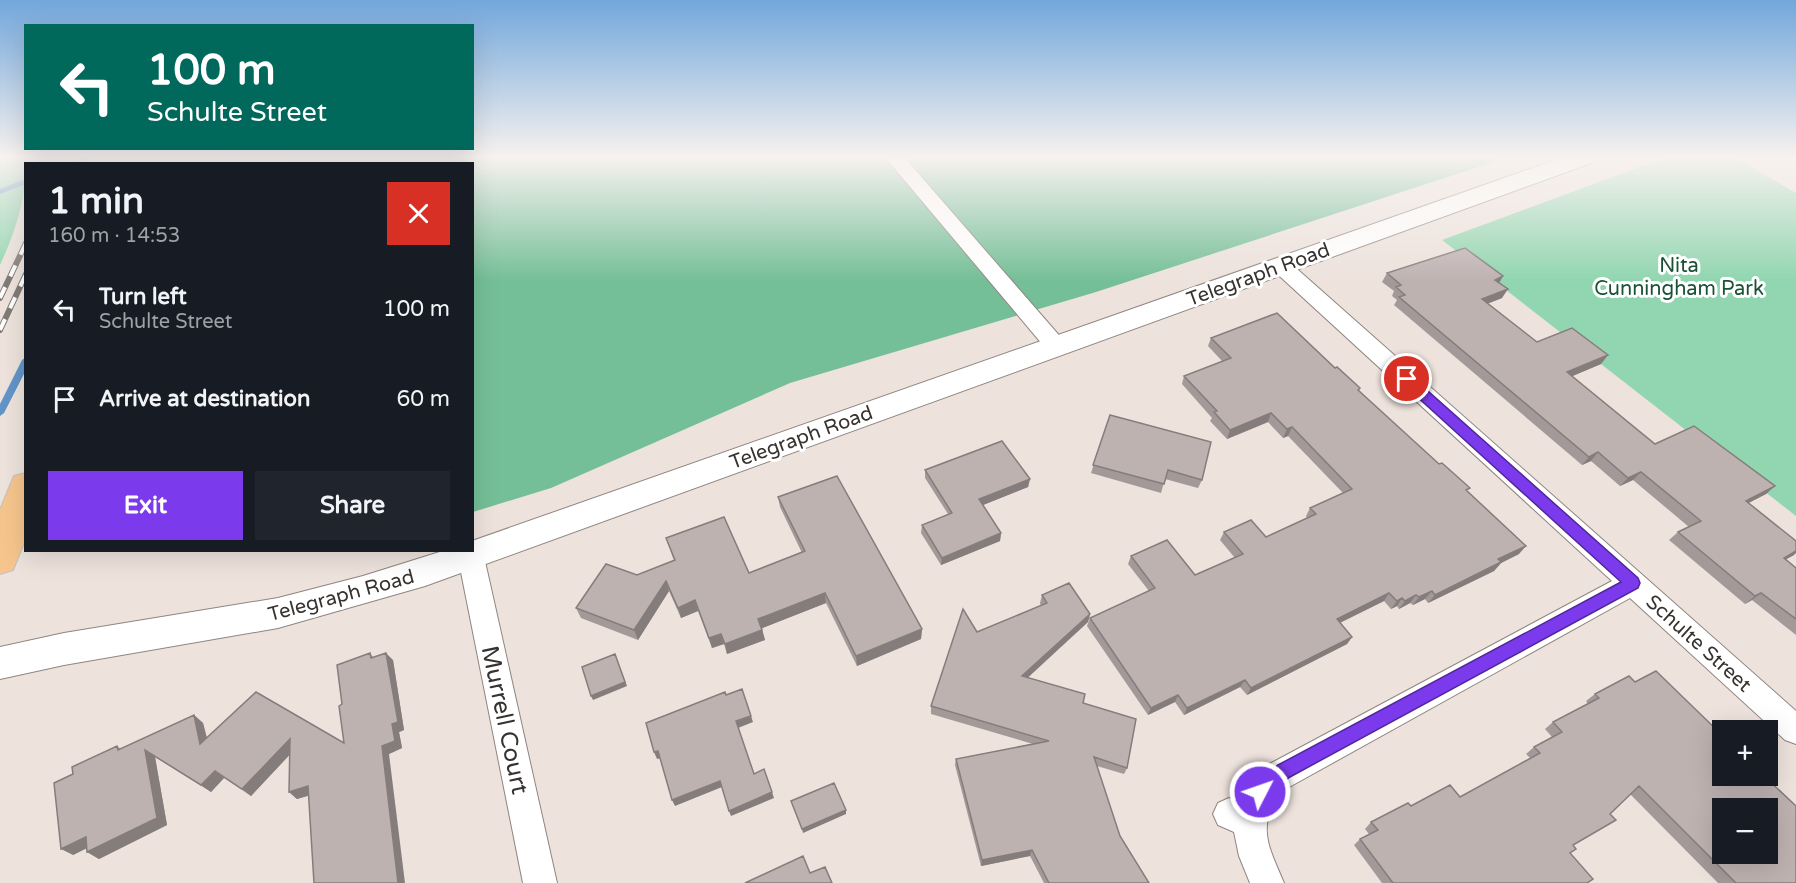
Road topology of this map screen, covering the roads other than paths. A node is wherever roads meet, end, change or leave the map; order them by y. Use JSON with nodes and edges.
{"nodes":[{"id":1,"x":929,"y":198,"type":"edge"},
{"id":2,"x":1471,"y":198,"type":"edge"},
{"id":3,"x":1281,"y":266,"type":"junction"},
{"id":4,"x":1056,"y":346,"type":"junction"},
{"id":5,"x":24,"y":492,"type":"edge"},
{"id":6,"x":471,"y":557,"type":"junction"},
{"id":7,"x":0,"y":559,"type":"edge"},
{"id":8,"x":1633,"y":583,"type":"junction"},
{"id":9,"x":0,"y":663,"type":"edge"},
{"id":10,"x":1796,"y":730,"type":"edge"},
{"id":11,"x":540,"y":883,"type":"edge"},
{"id":12,"x":1267,"y":883,"type":"edge"}],
"edges":[{"from":1,"to":4,"type":"street"},
{"from":2,"to":3,"type":"street","name":"Telegraph Road"},
{"from":3,"to":4,"type":"street","name":"Telegraph Road"},
{"from":3,"to":8,"type":"street","name":"Schulte Street"},
{"from":4,"to":6,"type":"street","name":"Telegraph Road"},
{"from":5,"to":7,"type":"main road"},
{"from":6,"to":9,"type":"street","name":"Telegraph Road"},
{"from":6,"to":11,"type":"street","name":"Murrell Court"},
{"from":8,"to":10,"type":"street","name":"Schulte Street"},
{"from":8,"to":12,"type":"street"}]}
